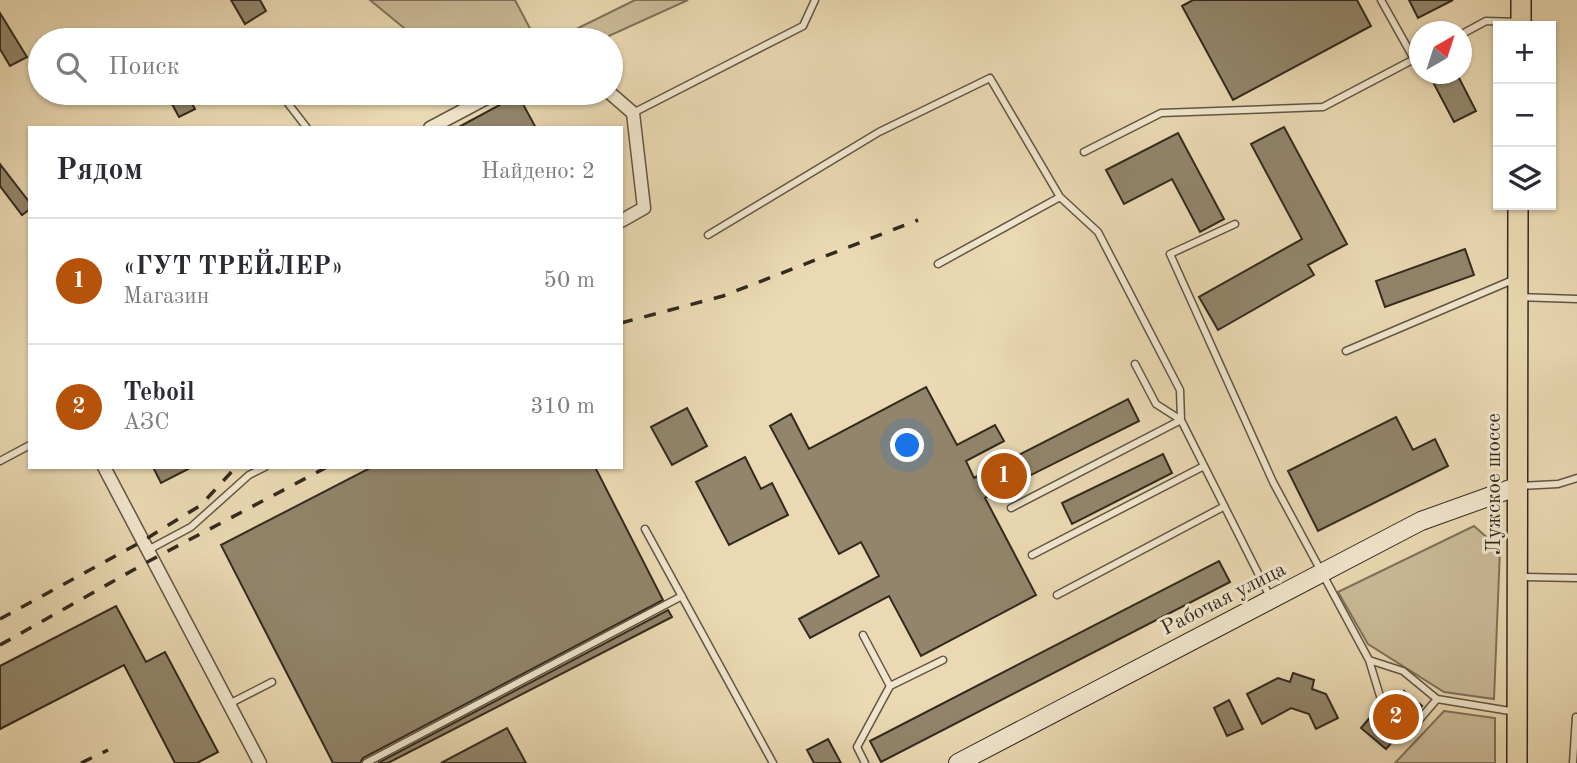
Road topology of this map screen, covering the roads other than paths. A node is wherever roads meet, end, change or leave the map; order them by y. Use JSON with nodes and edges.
{"nodes":[{"id":1,"x":815,"y":0,"type":"edge"},
{"id":2,"x":1381,"y":0,"type":"edge"},
{"id":3,"x":1521,"y":0,"type":"edge"},
{"id":4,"x":1521,"y":21,"type":"edge"},
{"id":5,"x":1493,"y":22,"type":"edge"},
{"id":6,"x":1472,"y":28,"type":"edge"},
{"id":7,"x":1409,"y":45,"type":"edge"},
{"id":8,"x":1409,"y":62,"type":"edge"},
{"id":9,"x":623,"y":104,"type":"edge"},
{"id":10,"x":289,"y":105,"type":"edge"},
{"id":11,"x":473,"y":105,"type":"edge"},
{"id":12,"x":633,"y":113,"type":"junction"},
{"id":13,"x":305,"y":126,"type":"edge"},
{"id":14,"x":434,"y":126,"type":"edge"},
{"id":15,"x":1084,"y":152,"type":"dead end"},
{"id":16,"x":1060,"y":197,"type":"junction"},
{"id":17,"x":1518,"y":210,"type":"edge"},
{"id":18,"x":623,"y":220,"type":"edge"},
{"id":19,"x":1235,"y":224,"type":"dead end"},
{"id":20,"x":708,"y":235,"type":"dead end"},
{"id":21,"x":938,"y":264,"type":"dead end"},
{"id":22,"x":1517,"y":288,"type":"junction"},
{"id":23,"x":1577,"y":299,"type":"edge"},
{"id":24,"x":1346,"y":351,"type":"dead end"},
{"id":25,"x":1135,"y":363,"type":"dead end"},
{"id":26,"x":1181,"y":421,"type":"junction"},
{"id":27,"x":28,"y":446,"type":"edge"},
{"id":28,"x":0,"y":461,"type":"edge"},
{"id":29,"x":1204,"y":466,"type":"junction"},
{"id":30,"x":105,"y":469,"type":"edge"},
{"id":31,"x":261,"y":469,"type":"edge"},
{"id":32,"x":1577,"y":478,"type":"edge"},
{"id":33,"x":1516,"y":487,"type":"junction"},
{"id":34,"x":1223,"y":507,"type":"junction"},
{"id":35,"x":1011,"y":508,"type":"dead end"},
{"id":36,"x":645,"y":529,"type":"dead end"},
{"id":37,"x":146,"y":551,"type":"junction"},
{"id":38,"x":1032,"y":555,"type":"dead end"},
{"id":39,"x":1320,"y":573,"type":"junction"},
{"id":40,"x":1516,"y":577,"type":"junction"},
{"id":41,"x":1577,"y":578,"type":"edge"},
{"id":42,"x":1057,"y":594,"type":"dead end"},
{"id":43,"x":682,"y":596,"type":"junction"},
{"id":44,"x":1271,"y":598,"type":"junction"},
{"id":45,"x":863,"y":635,"type":"dead end"},
{"id":46,"x":943,"y":660,"type":"dead end"},
{"id":47,"x":1369,"y":660,"type":"junction"},
{"id":48,"x":272,"y":682,"type":"dead end"},
{"id":49,"x":890,"y":686,"type":"junction"},
{"id":50,"x":1437,"y":699,"type":"junction"},
{"id":51,"x":229,"y":704,"type":"junction"},
{"id":52,"x":1517,"y":712,"type":"junction"},
{"id":53,"x":1576,"y":717,"type":"edge"},
{"id":54,"x":978,"y":758,"type":"edge"},
{"id":55,"x":260,"y":763,"type":"edge"},
{"id":56,"x":366,"y":763,"type":"edge"},
{"id":57,"x":774,"y":763,"type":"edge"},
{"id":58,"x":865,"y":763,"type":"edge"},
{"id":59,"x":958,"y":763,"type":"edge"},
{"id":60,"x":1517,"y":763,"type":"edge"},
{"id":61,"x":1573,"y":763,"type":"edge"}],
"edges":[{"from":1,"to":12,"type":"lane"},
{"from":2,"to":7,"type":"lane"},
{"from":3,"to":4,"type":"main road"},
{"from":5,"to":6,"type":"lane"},
{"from":8,"to":15,"type":"lane"},
{"from":9,"to":12,"type":"street"},
{"from":10,"to":13,"type":"lane"},
{"from":11,"to":14,"type":"street"},
{"from":12,"to":18,"type":"street"},
{"from":16,"to":20,"type":"lane"},
{"from":16,"to":21,"type":"lane"},
{"from":16,"to":26,"type":"lane"},
{"from":17,"to":22,"type":"main road","name":"Лужское шоссе"},
{"from":19,"to":39,"type":"lane"},
{"from":22,"to":23,"type":"lane"},
{"from":22,"to":24,"type":"lane"},
{"from":22,"to":33,"type":"main road","name":"Лужское шоссе"},
{"from":25,"to":26,"type":"lane"},
{"from":26,"to":29,"type":"lane"},
{"from":26,"to":35,"type":"lane"},
{"from":27,"to":28,"type":"lane"},
{"from":29,"to":34,"type":"lane"},
{"from":29,"to":38,"type":"lane"},
{"from":30,"to":37,"type":"street"},
{"from":31,"to":37,"type":"lane"},
{"from":32,"to":33,"type":"lane"},
{"from":33,"to":39,"type":"main road","name":"Рабочая улица"},
{"from":33,"to":40,"type":"main road","name":"Лужское шоссе"},
{"from":34,"to":42,"type":"lane"},
{"from":34,"to":44,"type":"lane"},
{"from":36,"to":43,"type":"lane"},
{"from":37,"to":51,"type":"street"},
{"from":39,"to":44,"type":"main road","name":"Рабочая улица"},
{"from":39,"to":47,"type":"lane"},
{"from":40,"to":41,"type":"lane"},
{"from":40,"to":52,"type":"main road","name":"Лужское шоссе"},
{"from":43,"to":56,"type":"lane"},
{"from":43,"to":57,"type":"lane"},
{"from":44,"to":54,"type":"main road","name":"Рабочая улица"},
{"from":45,"to":49,"type":"lane"},
{"from":46,"to":49,"type":"lane"},
{"from":47,"to":50,"type":"lane"},
{"from":47,"to":50,"type":"lane"},
{"from":48,"to":51,"type":"lane"},
{"from":49,"to":58,"type":"lane"},
{"from":50,"to":52,"type":"lane"},
{"from":51,"to":55,"type":"street"},
{"from":52,"to":60,"type":"main road","name":"Лужское шоссе"},
{"from":53,"to":61,"type":"lane"},
{"from":54,"to":59,"type":"main road","name":"Рабочая улица"}]}
